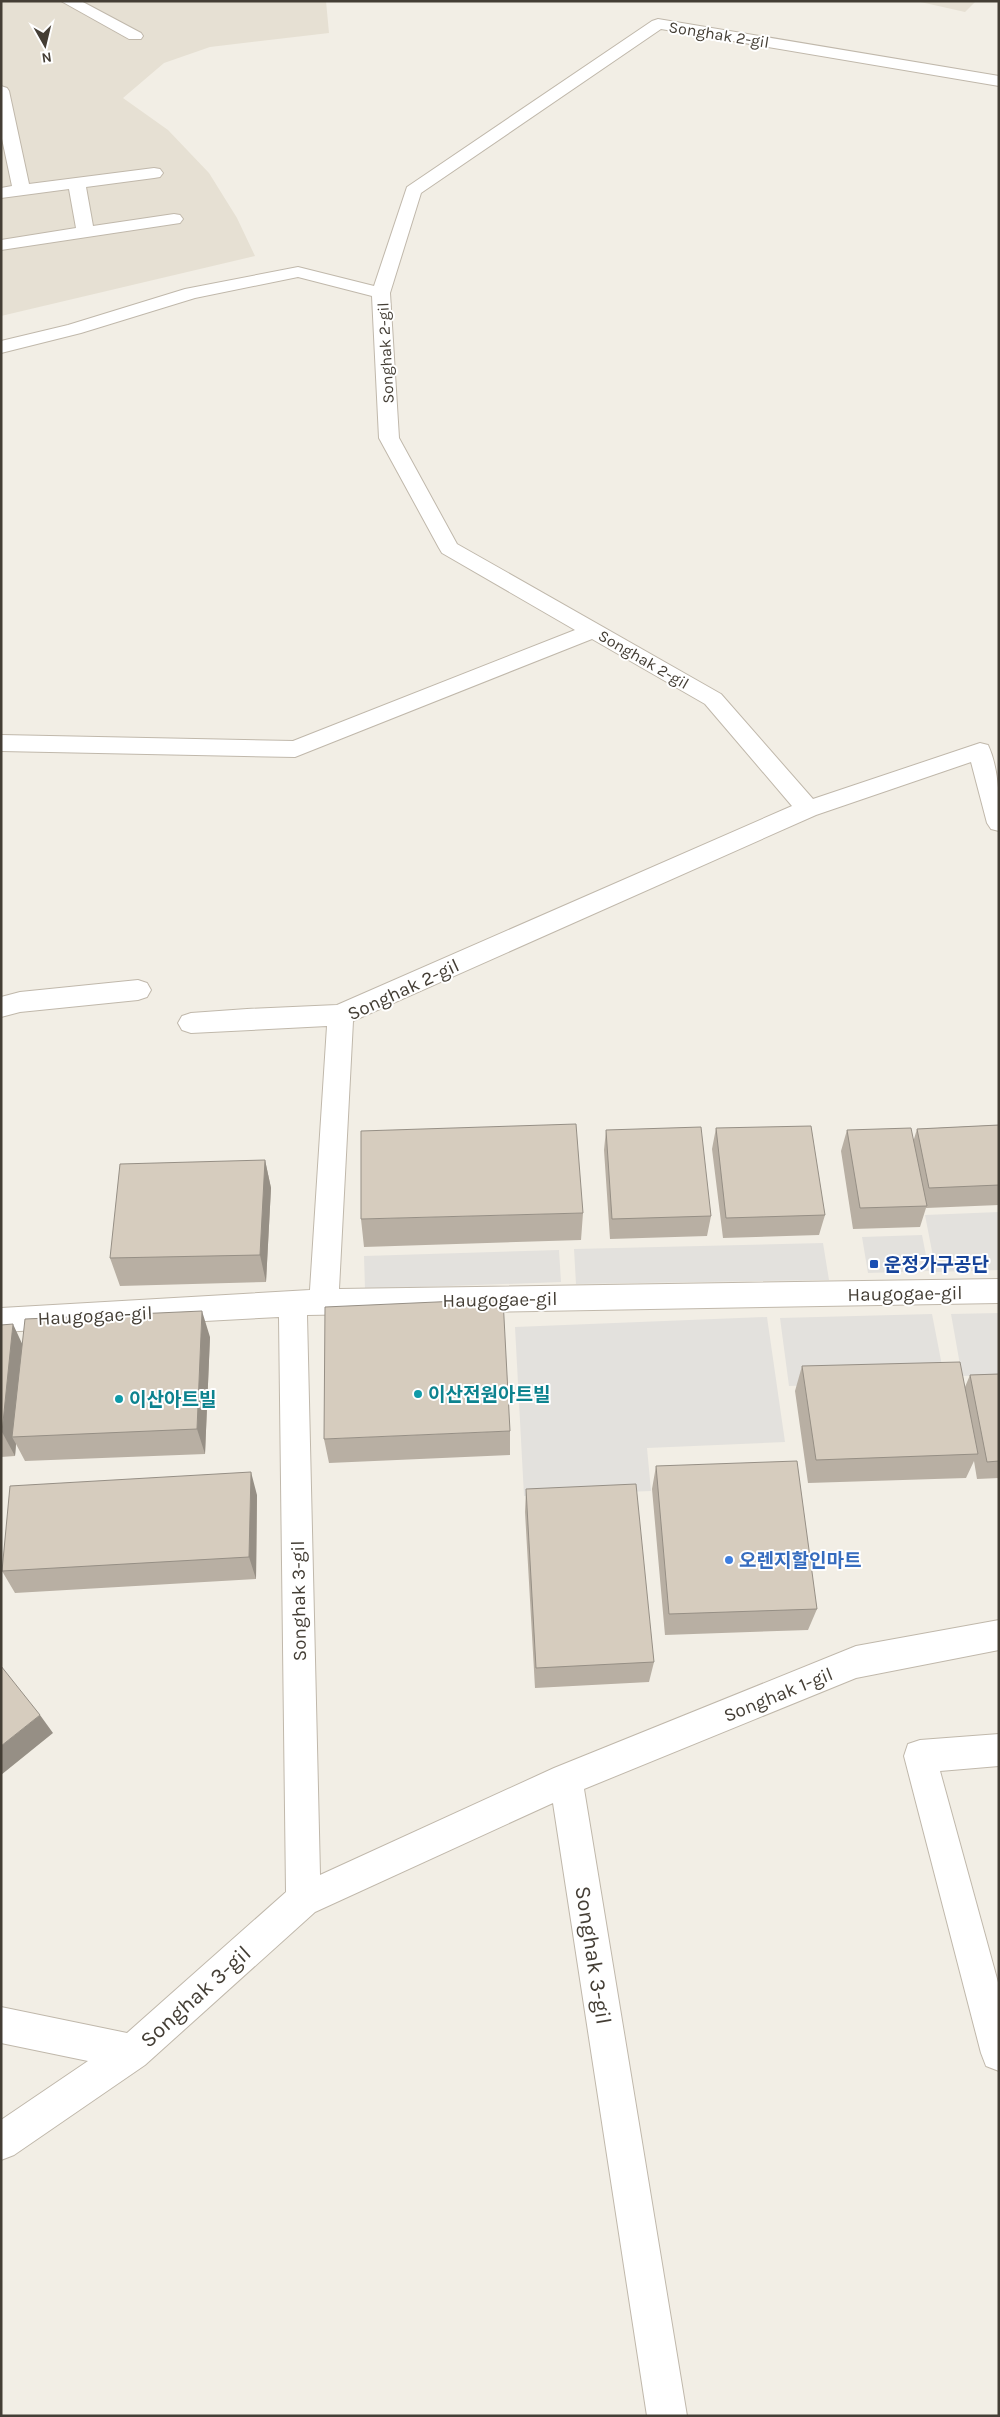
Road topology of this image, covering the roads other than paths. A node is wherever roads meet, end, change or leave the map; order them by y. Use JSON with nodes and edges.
{"nodes":[{"id":1,"x":69,"y":1,"type":"edge"},
{"id":2,"x":135,"y":36,"type":"dead end"},
{"id":3,"x":999,"y":81,"type":"edge"},
{"id":4,"x":1,"y":91,"type":"edge"},
{"id":5,"x":6,"y":134,"type":"edge"},
{"id":6,"x":154,"y":173,"type":"dead end"},
{"id":7,"x":77,"y":183,"type":"junction"},
{"id":8,"x":21,"y":190,"type":"junction"},
{"id":9,"x":1,"y":192,"type":"edge"},
{"id":10,"x":174,"y":219,"type":"dead end"},
{"id":11,"x":85,"y":232,"type":"junction"},
{"id":12,"x":1,"y":245,"type":"edge"},
{"id":13,"x":381,"y":293,"type":"junction"},
{"id":14,"x":1,"y":347,"type":"edge"},
{"id":15,"x":595,"y":630,"type":"junction"},
{"id":16,"x":1,"y":743,"type":"edge"},
{"id":17,"x":989,"y":751,"type":"edge"},
{"id":18,"x":808,"y":808,"type":"junction"},
{"id":19,"x":999,"y":824,"type":"edge"},
{"id":20,"x":138,"y":990,"type":"dead end"},
{"id":21,"x":1,"y":1007,"type":"edge"},
{"id":22,"x":340,"y":1015,"type":"junction"},
{"id":23,"x":191,"y":1024,"type":"dead end"},
{"id":24,"x":999,"y":1291,"type":"edge"},
{"id":25,"x":324,"y":1302,"type":"junction"},
{"id":26,"x":293,"y":1303,"type":"junction"},
{"id":27,"x":1,"y":1320,"type":"edge"},
{"id":28,"x":999,"y":1635,"type":"edge"},
{"id":29,"x":999,"y":1750,"type":"edge"},
{"id":30,"x":566,"y":1780,"type":"junction"},
{"id":31,"x":303,"y":1900,"type":"junction"},
{"id":32,"x":1,"y":2025,"type":"edge"},
{"id":33,"x":132,"y":2052,"type":"junction"},
{"id":34,"x":999,"y":2053,"type":"edge"},
{"id":35,"x":1,"y":2142,"type":"edge"},
{"id":36,"x":667,"y":2416,"type":"edge"}],
"edges":[{"from":1,"to":2,"type":"street"},
{"from":3,"to":13,"type":"street","name":"Songhak 2-gil"},
{"from":4,"to":5,"type":"street"},
{"from":5,"to":8,"type":"street"},
{"from":6,"to":7,"type":"street"},
{"from":7,"to":8,"type":"street"},
{"from":7,"to":11,"type":"street"},
{"from":8,"to":9,"type":"street"},
{"from":10,"to":11,"type":"street"},
{"from":11,"to":12,"type":"street"},
{"from":13,"to":14,"type":"street"},
{"from":13,"to":15,"type":"street","name":"Songhak 2-gil"},
{"from":15,"to":16,"type":"street"},
{"from":15,"to":18,"type":"street","name":"Songhak 2-gil"},
{"from":17,"to":18,"type":"street","name":"Songhak 2-gil"},
{"from":17,"to":19,"type":"street","name":"Songhak 2-gil"},
{"from":18,"to":22,"type":"street","name":"Songhak 2-gil"},
{"from":20,"to":21,"type":"street"},
{"from":22,"to":23,"type":"street"},
{"from":22,"to":25,"type":"street","name":"Songhak 2-gil"},
{"from":24,"to":25,"type":"street","name":"Haugogae-gil"},
{"from":25,"to":26,"type":"street","name":"Haugogae-gil"},
{"from":26,"to":27,"type":"street","name":"Haugogae-gil"},
{"from":26,"to":31,"type":"street","name":"Songhak 3-gil"},
{"from":28,"to":30,"type":"street","name":"Songhak 1-gil"},
{"from":29,"to":34,"type":"street"},
{"from":30,"to":31,"type":"street","name":"Songhak 3-gil"},
{"from":30,"to":36,"type":"street","name":"Songhak 3-gil"},
{"from":31,"to":33,"type":"street","name":"Songhak 3-gil"},
{"from":32,"to":33,"type":"street","name":"Songhak 3-gil"},
{"from":33,"to":35,"type":"street","name":"Songhak 3-gil"}]}
